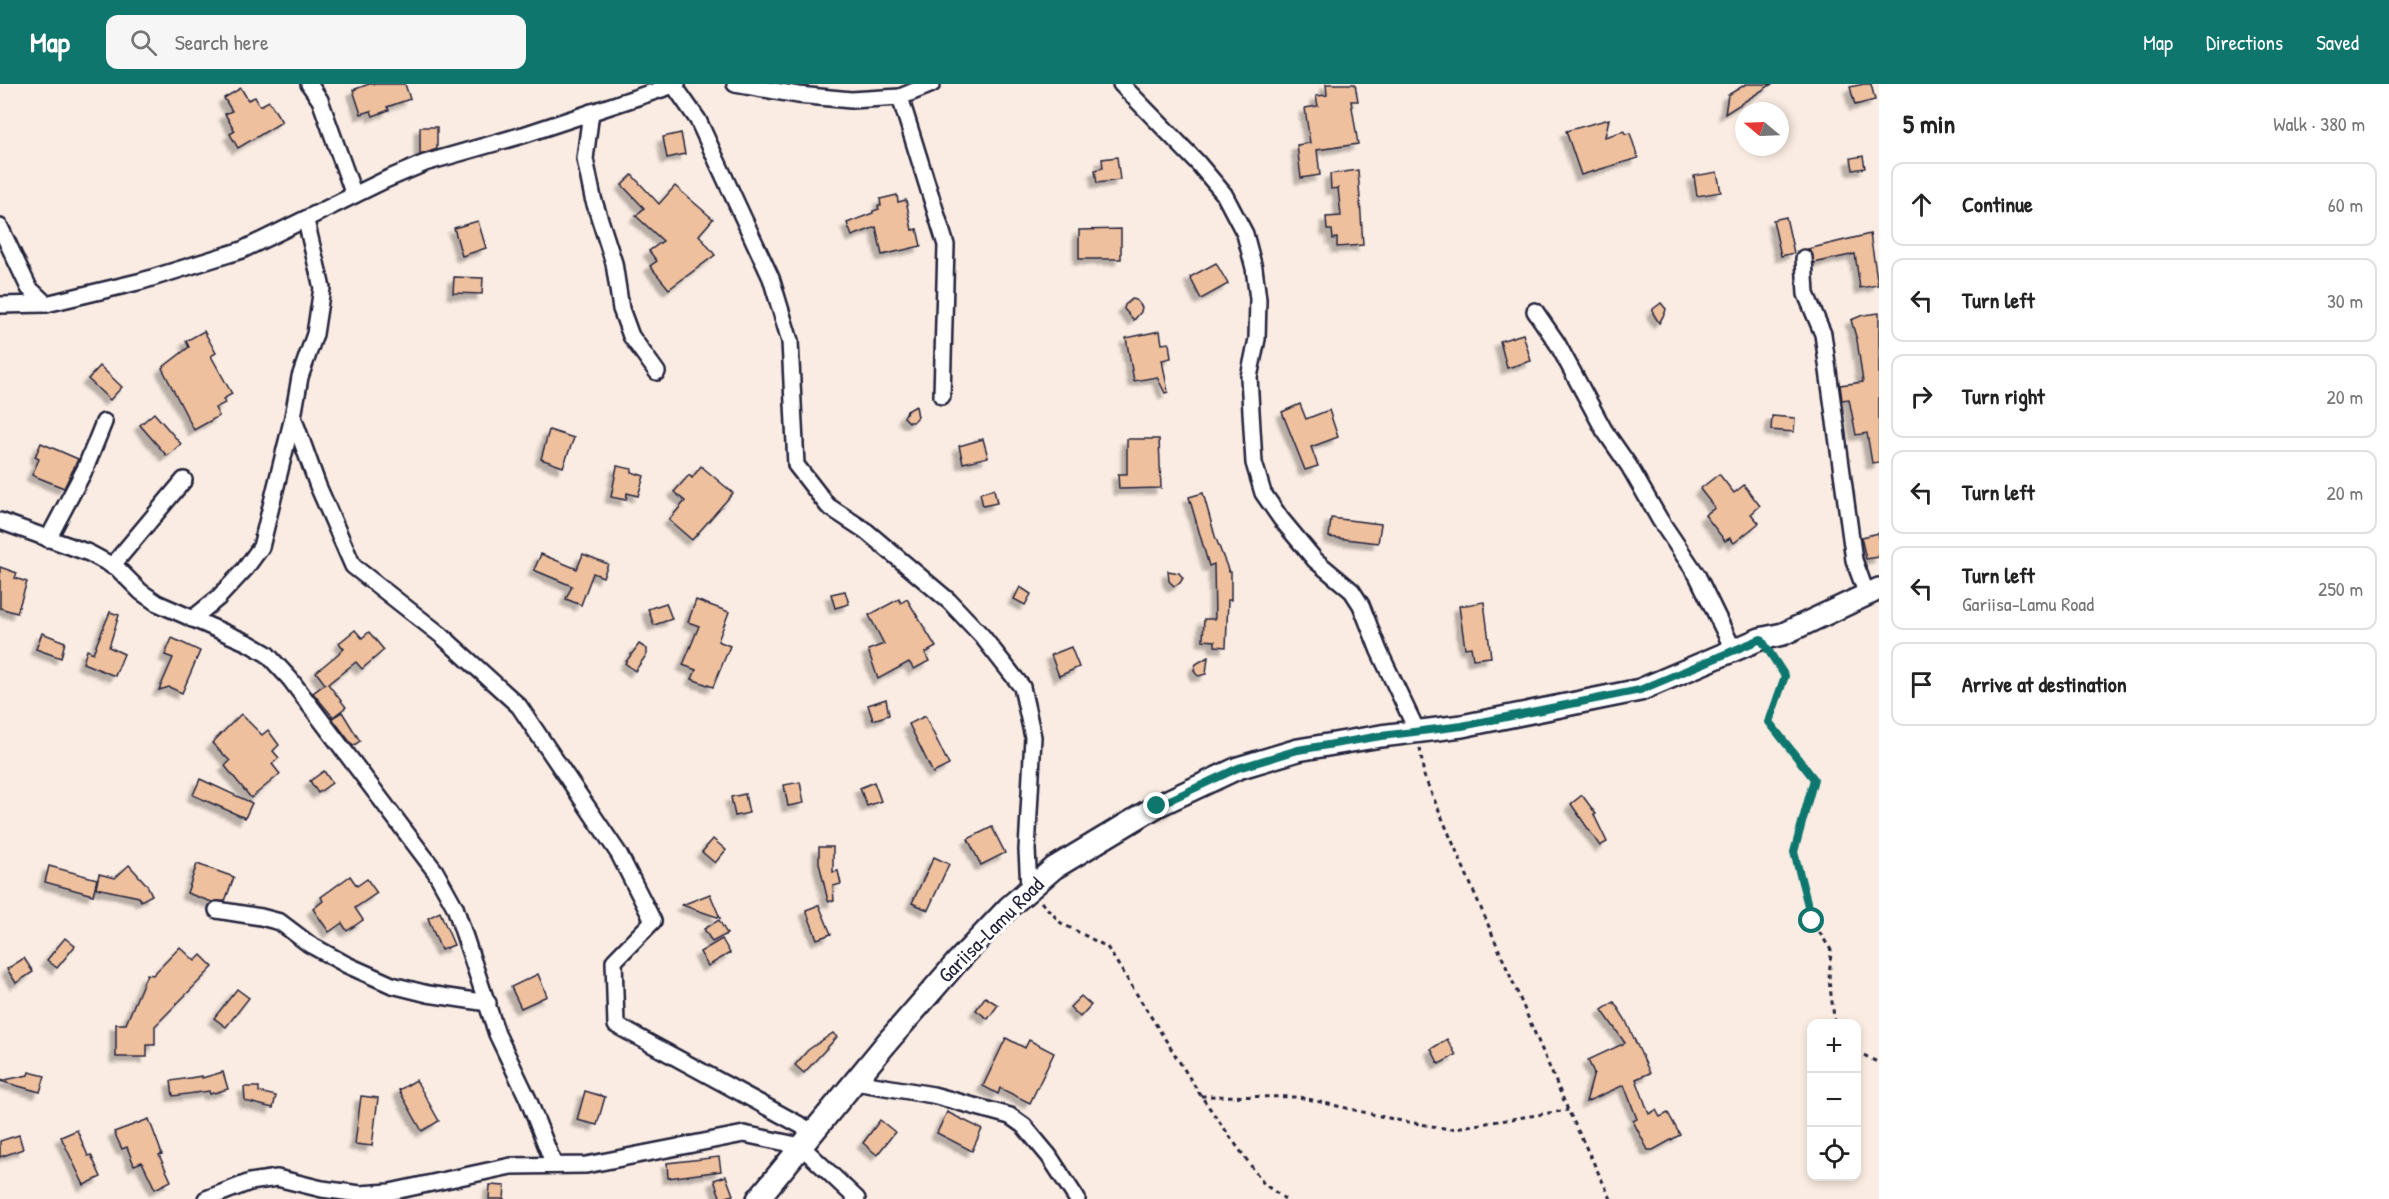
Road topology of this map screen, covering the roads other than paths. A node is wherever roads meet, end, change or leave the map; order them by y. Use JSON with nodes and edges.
{"nodes":[{"id":1,"x":309,"y":84,"type":"edge"},
{"id":2,"x":675,"y":84,"type":"edge"},
{"id":3,"x":735,"y":84,"type":"edge"},
{"id":4,"x":932,"y":84,"type":"edge"},
{"id":5,"x":1121,"y":84,"type":"edge"},
{"id":6,"x":900,"y":97,"type":"junction"},
{"id":7,"x":591,"y":112,"type":"junction"},
{"id":8,"x":354,"y":195,"type":"junction"},
{"id":9,"x":306,"y":221,"type":"junction"},
{"id":10,"x":0,"y":227,"type":"edge"},
{"id":11,"x":1804,"y":258,"type":"dead end"},
{"id":12,"x":46,"y":304,"type":"junction"},
{"id":13,"x":0,"y":305,"type":"edge"},
{"id":14,"x":1535,"y":311,"type":"dead end"},
{"id":15,"x":657,"y":372,"type":"dead end"},
{"id":16,"x":942,"y":396,"type":"dead end"},
{"id":17,"x":293,"y":417,"type":"junction"},
{"id":18,"x":104,"y":422,"type":"dead end"},
{"id":19,"x":184,"y":480,"type":"dead end"},
{"id":20,"x":0,"y":521,"type":"edge"},
{"id":21,"x":48,"y":539,"type":"junction"},
{"id":22,"x":112,"y":566,"type":"junction"},
{"id":23,"x":1873,"y":592,"type":"edge"},
{"id":24,"x":192,"y":619,"type":"junction"},
{"id":25,"x":1734,"y":651,"type":"junction"},
{"id":26,"x":1417,"y":731,"type":"junction"},
{"id":27,"x":1029,"y":888,"type":"junction"},
{"id":28,"x":217,"y":910,"type":"dead end"},
{"id":29,"x":488,"y":1003,"type":"junction"},
{"id":30,"x":855,"y":1082,"type":"junction"},
{"id":31,"x":807,"y":1139,"type":"junction"},
{"id":32,"x":554,"y":1166,"type":"junction"},
{"id":33,"x":206,"y":1199,"type":"edge"},
{"id":34,"x":758,"y":1199,"type":"edge"},
{"id":35,"x":856,"y":1199,"type":"edge"},
{"id":36,"x":1077,"y":1199,"type":"edge"}],
"edges":[{"from":1,"to":8,"type":"street"},
{"from":2,"to":7,"type":"street"},
{"from":2,"to":27,"type":"street"},
{"from":3,"to":6,"type":"street"},
{"from":4,"to":6,"type":"street"},
{"from":5,"to":26,"type":"street"},
{"from":6,"to":16,"type":"street"},
{"from":7,"to":8,"type":"street"},
{"from":7,"to":15,"type":"street"},
{"from":8,"to":9,"type":"street"},
{"from":9,"to":12,"type":"street"},
{"from":9,"to":17,"type":"street"},
{"from":10,"to":12,"type":"street"},
{"from":11,"to":23,"type":"street"},
{"from":12,"to":13,"type":"street"},
{"from":14,"to":25,"type":"street"},
{"from":17,"to":24,"type":"street"},
{"from":17,"to":31,"type":"street"},
{"from":18,"to":21,"type":"street"},
{"from":19,"to":22,"type":"street"},
{"from":20,"to":21,"type":"street"},
{"from":21,"to":22,"type":"street"},
{"from":22,"to":24,"type":"street"},
{"from":23,"to":25,"type":"street","name":"Gariisa-Lamu Road"},
{"from":24,"to":29,"type":"street"},
{"from":25,"to":26,"type":"street","name":"Gariisa-Lamu Road"},
{"from":26,"to":27,"type":"street","name":"Gariisa-Lamu Road"},
{"from":27,"to":30,"type":"street","name":"Gariisa-Lamu Road"},
{"from":28,"to":29,"type":"street"},
{"from":29,"to":32,"type":"street"},
{"from":30,"to":31,"type":"street","name":"Gariisa-Lamu Road"},
{"from":30,"to":36,"type":"street"},
{"from":31,"to":32,"type":"street"},
{"from":31,"to":34,"type":"street","name":"Gariisa-Lamu Road"},
{"from":31,"to":35,"type":"street"},
{"from":32,"to":33,"type":"street"}]}
